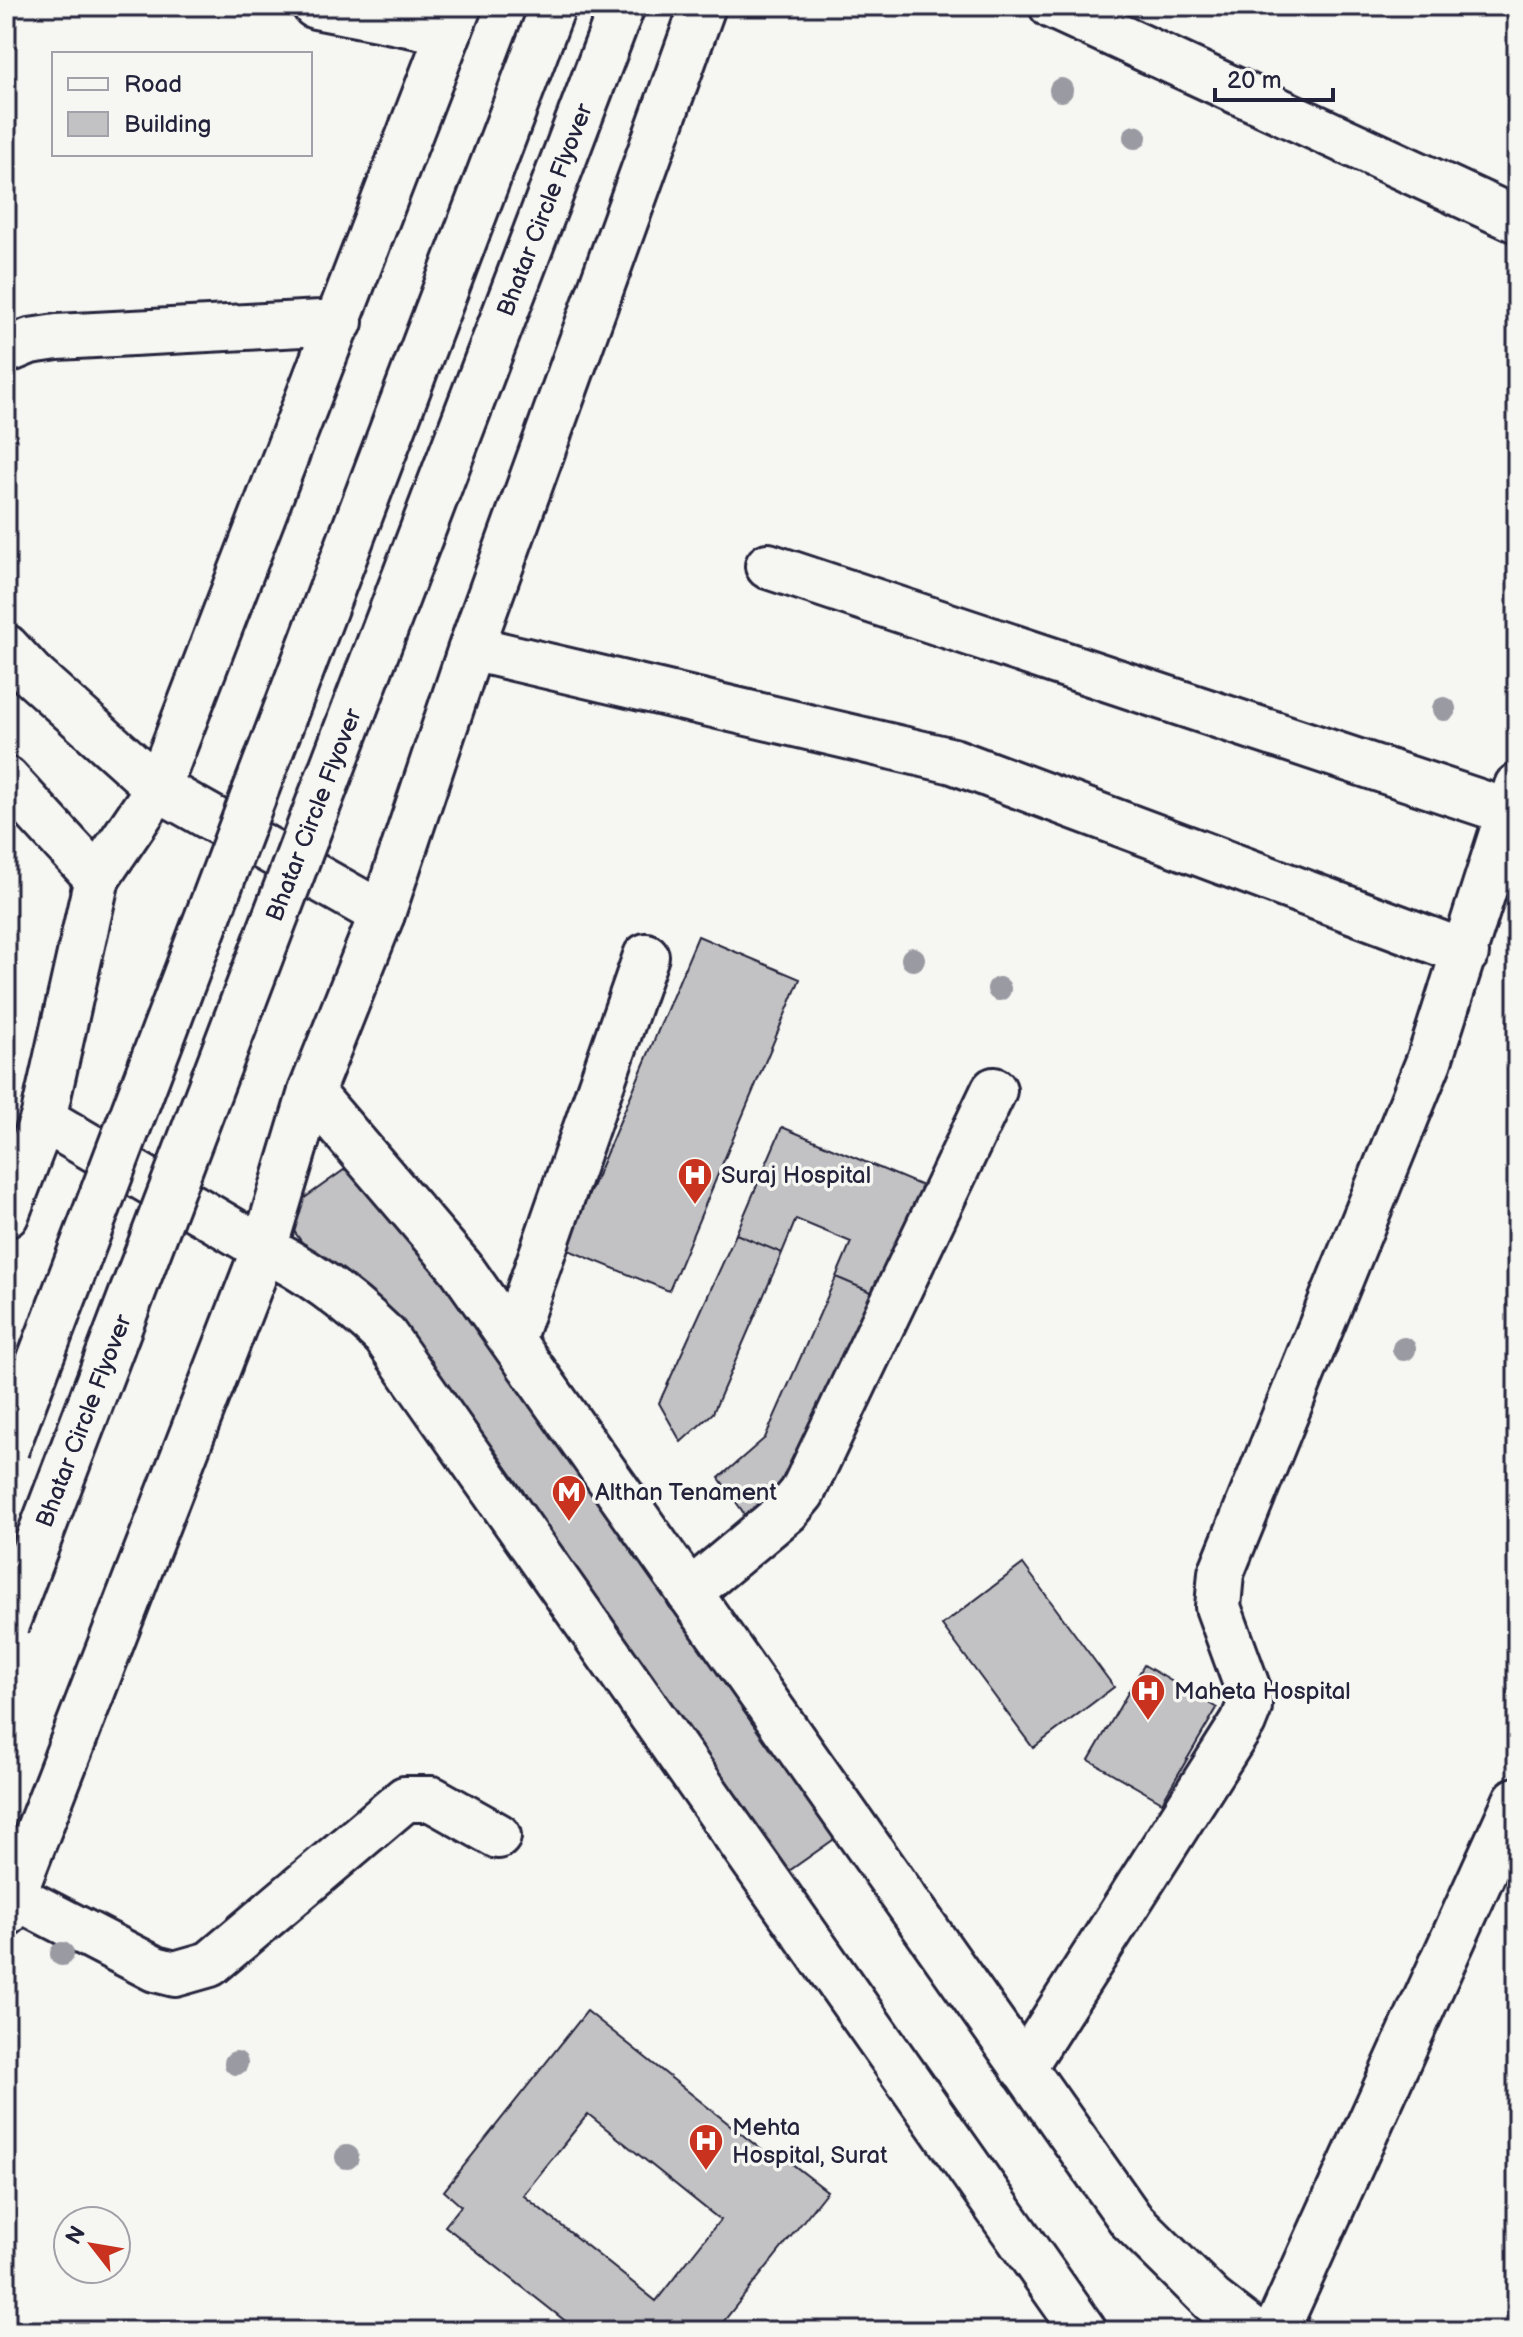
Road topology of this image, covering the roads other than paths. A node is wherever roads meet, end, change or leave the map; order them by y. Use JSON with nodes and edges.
{"nodes":[{"id":1,"x":315,"y":6,"type":"edge"},
{"id":2,"x":553,"y":6,"type":"edge"},
{"id":3,"x":622,"y":6,"type":"edge"},
{"id":4,"x":703,"y":6,"type":"edge"},
{"id":5,"x":1052,"y":6,"type":"edge"},
{"id":6,"x":454,"y":19,"type":"edge"},
{"id":7,"x":1517,"y":220,"type":"edge"},
{"id":8,"x":340,"y":322,"type":"junction"},
{"id":9,"x":6,"y":351,"type":"edge"},
{"id":10,"x":768,"y":566,"type":"dead end"},
{"id":11,"x":6,"y":647,"type":"edge"},
{"id":12,"x":471,"y":648,"type":"junction"},
{"id":13,"x":6,"y":779,"type":"edge"},
{"id":14,"x":158,"y":788,"type":"junction"},
{"id":15,"x":1513,"y":799,"type":"edge"},
{"id":16,"x":97,"y":878,"type":"junction"},
{"id":17,"x":1499,"y":911,"type":"edge"},
{"id":18,"x":382,"y":914,"type":"junction"},
{"id":19,"x":1466,"y":953,"type":"junction"},
{"id":20,"x":646,"y":956,"type":"dead end"},
{"id":21,"x":994,"y":1090,"type":"dead end"},
{"id":22,"x":311,"y":1092,"type":"junction"},
{"id":23,"x":43,"y":1119,"type":"junction"},
{"id":24,"x":6,"y":1215,"type":"edge"},
{"id":25,"x":264,"y":1249,"type":"junction"},
{"id":26,"x":512,"y":1340,"type":"junction"},
{"id":27,"x":6,"y":1449,"type":"edge"},
{"id":28,"x":689,"y":1593,"type":"junction"},
{"id":29,"x":6,"y":1625,"type":"edge"},
{"id":30,"x":1516,"y":1800,"type":"edge"},
{"id":31,"x":498,"y":1836,"type":"dead end"},
{"id":32,"x":10,"y":1905,"type":"edge"},
{"id":33,"x":1023,"y":2068,"type":"junction"},
{"id":34,"x":1084,"y":2331,"type":"edge"},
{"id":35,"x":1252,"y":2331,"type":"edge"},
{"id":36,"x":1276,"y":2331,"type":"edge"}],
"edges":[{"from":1,"to":6,"type":"main road"},
{"from":2,"to":27,"type":"main road","bridge":true},
{"from":3,"to":29,"type":"main road","name":"Bhatar Circle Flyover","bridge":true},
{"from":4,"to":12,"type":"main road"},
{"from":5,"to":7,"type":"main road"},
{"from":6,"to":8,"type":"main road"},
{"from":8,"to":9,"type":"main road"},
{"from":8,"to":14,"type":"main road"},
{"from":10,"to":15,"type":"main road"},
{"from":11,"to":14,"type":"main road"},
{"from":12,"to":18,"type":"main road"},
{"from":12,"to":19,"type":"main road"},
{"from":13,"to":16,"type":"main road"},
{"from":14,"to":16,"type":"main road"},
{"from":14,"to":18,"type":"main road"},
{"from":15,"to":17,"type":"main road"},
{"from":16,"to":23,"type":"main road"},
{"from":17,"to":19,"type":"main road"},
{"from":18,"to":22,"type":"main road"},
{"from":19,"to":33,"type":"main road"},
{"from":20,"to":26,"type":"main road"},
{"from":21,"to":28,"type":"main road"},
{"from":22,"to":25,"type":"main road"},
{"from":22,"to":26,"type":"main road"},
{"from":23,"to":24,"type":"main road"},
{"from":23,"to":25,"type":"main road"},
{"from":25,"to":32,"type":"main road"},
{"from":25,"to":34,"type":"main road"},
{"from":26,"to":28,"type":"main road"},
{"from":28,"to":33,"type":"main road"},
{"from":30,"to":36,"type":"main road"},
{"from":31,"to":32,"type":"main road"},
{"from":33,"to":35,"type":"main road"}]}
